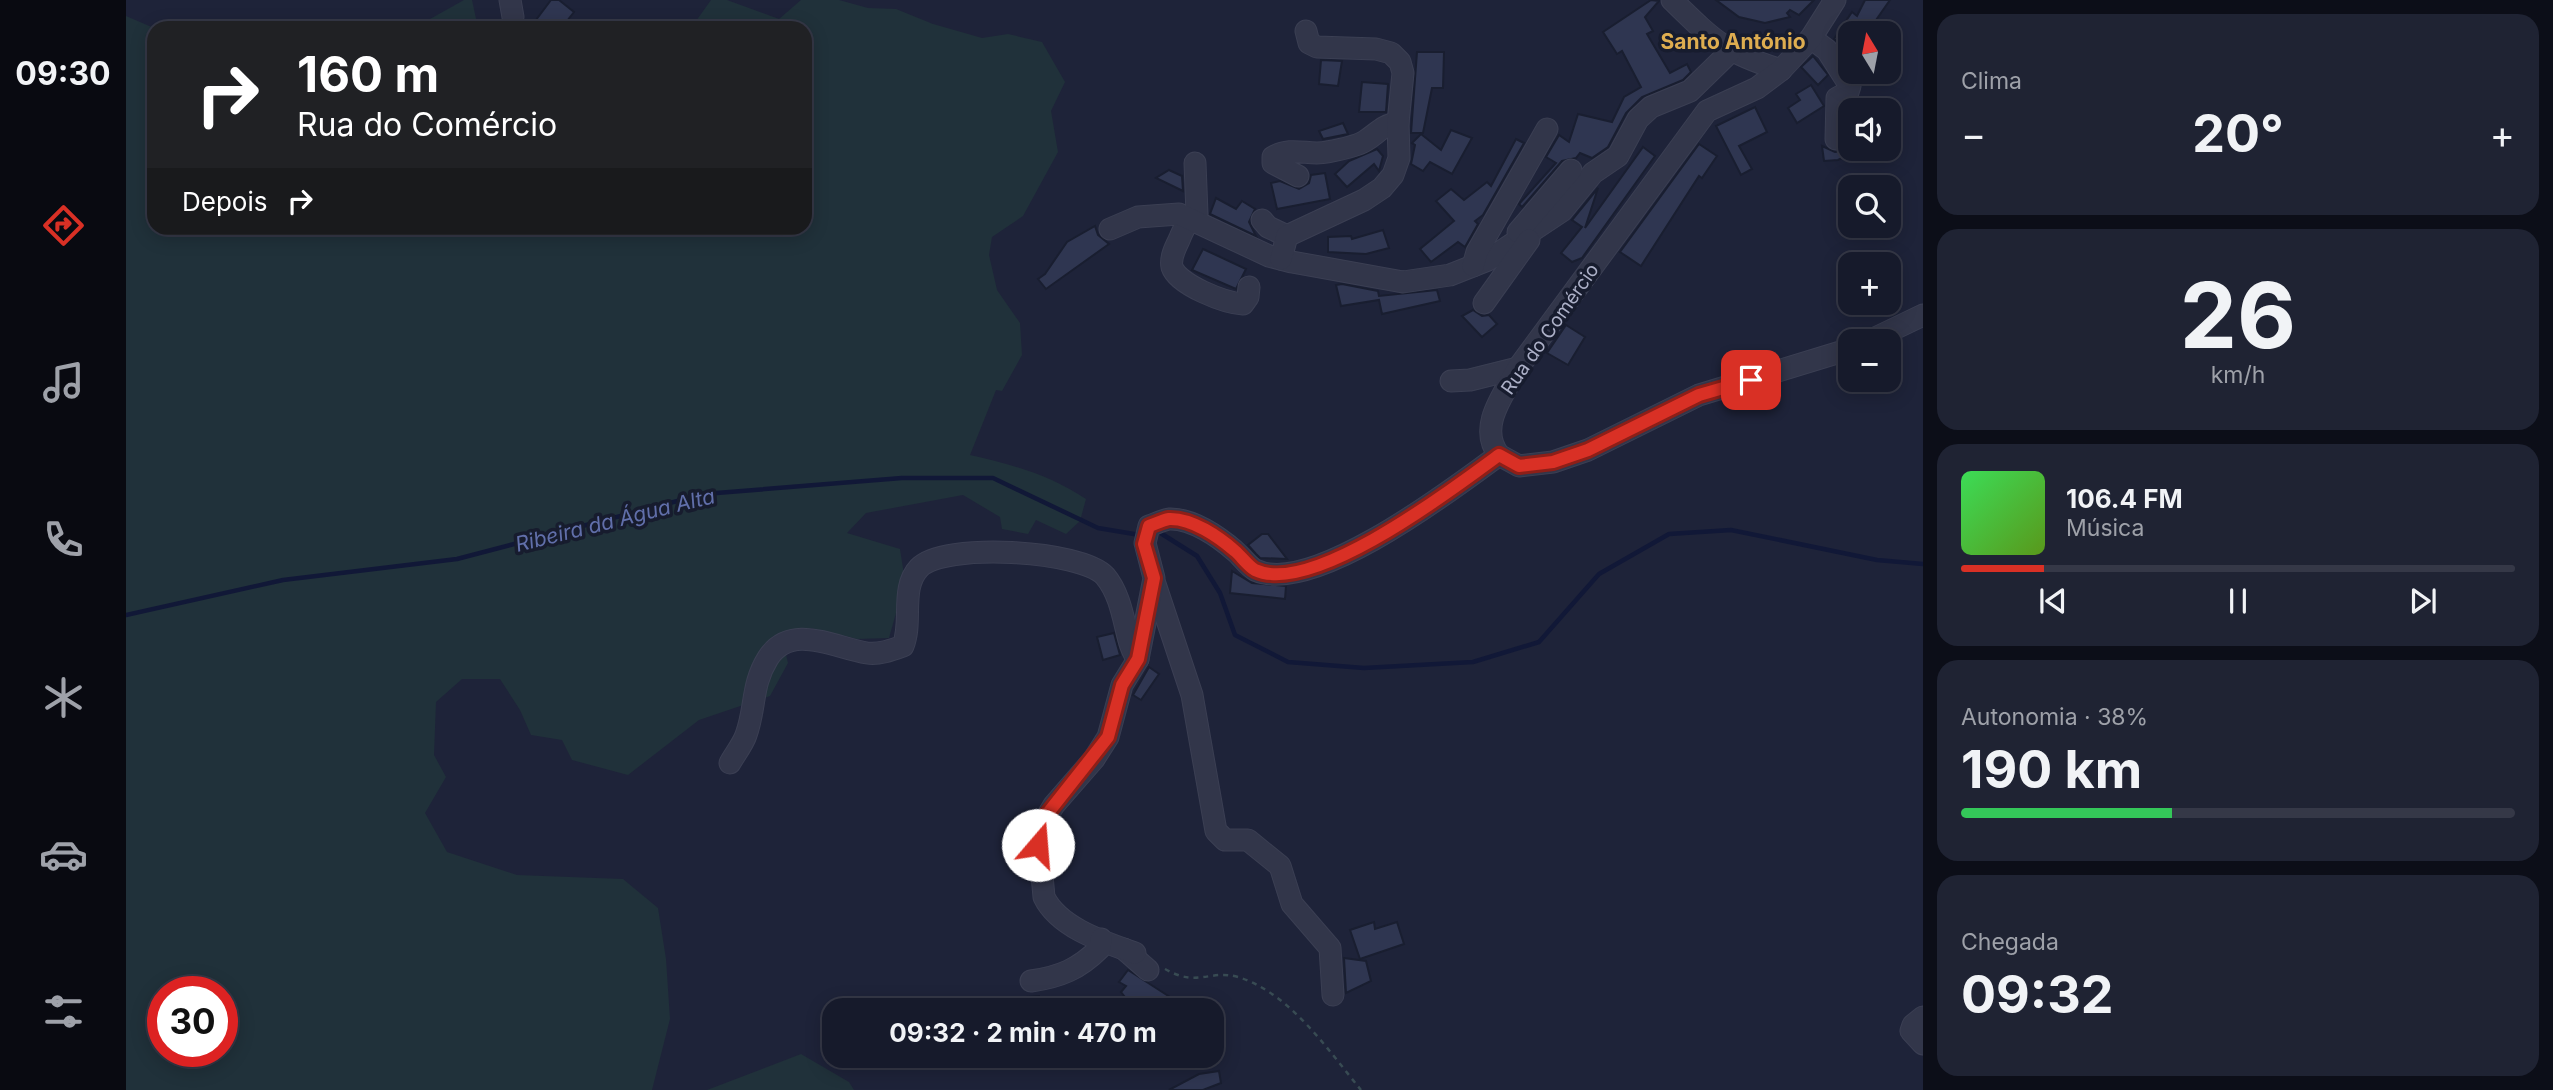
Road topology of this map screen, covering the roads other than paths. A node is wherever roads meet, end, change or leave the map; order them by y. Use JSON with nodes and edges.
{"nodes":[{"id":1,"x":1672,"y":0,"type":"edge"},
{"id":2,"x":1836,"y":0,"type":"edge"},
{"id":3,"x":1306,"y":31,"type":"dead end"},
{"id":4,"x":1811,"y":38,"type":"junction"},
{"id":5,"x":1730,"y":52,"type":"junction"},
{"id":6,"x":1781,"y":70,"type":"junction"},
{"id":7,"x":1398,"y":123,"type":"junction"},
{"id":8,"x":1547,"y":129,"type":"dead end"},
{"id":9,"x":1836,"y":139,"type":"dead end"},
{"id":10,"x":1195,"y":163,"type":"dead end"},
{"id":11,"x":1411,"y":167,"type":"dead end"},
{"id":12,"x":1571,"y":170,"type":"dead end"},
{"id":13,"x":1298,"y":176,"type":"dead end"},
{"id":14,"x":1382,"y":188,"type":"junction"},
{"id":15,"x":1189,"y":220,"type":"junction"},
{"id":16,"x":1262,"y":220,"type":"dead end"},
{"id":17,"x":1110,"y":229,"type":"dead end"},
{"id":18,"x":1522,"y":236,"type":"junction"},
{"id":19,"x":1283,"y":248,"type":"junction"},
{"id":20,"x":1321,"y":256,"type":"dead end"},
{"id":21,"x":1430,"y":266,"type":"dead end"},
{"id":22,"x":1473,"y":266,"type":"junction"},
{"id":23,"x":1388,"y":278,"type":"junction"},
{"id":24,"x":1249,"y":287,"type":"dead end"},
{"id":25,"x":1484,"y":303,"type":"dead end"},
{"id":26,"x":1923,"y":315,"type":"edge"},
{"id":27,"x":1894,"y":329,"type":"edge"},
{"id":28,"x":1838,"y":353,"type":"edge"},
{"id":29,"x":1518,"y":368,"type":"junction"},
{"id":30,"x":1451,"y":381,"type":"dead end"},
{"id":31,"x":1499,"y":455,"type":"junction"},
{"id":32,"x":1154,"y":578,"type":"junction"},
{"id":33,"x":1138,"y":659,"type":"junction"},
{"id":34,"x":730,"y":763,"type":"dead end"},
{"id":35,"x":1101,"y":939,"type":"junction"},
{"id":36,"x":1154,"y":968,"type":"road end"},
{"id":37,"x":1031,"y":981,"type":"dead end"},
{"id":38,"x":1333,"y":995,"type":"dead end"},
{"id":39,"x":1923,"y":1017,"type":"edge"},
{"id":40,"x":1923,"y":1044,"type":"edge"}],
"edges":[{"from":1,"to":5,"type":"street"},
{"from":2,"to":4,"type":"street","name":"Rua do Comércio"},
{"from":3,"to":7,"type":"street"},
{"from":4,"to":6,"type":"street","name":"Rua do Comércio"},
{"from":4,"to":9,"type":"street"},
{"from":5,"to":6,"type":"street"},
{"from":5,"to":18,"type":"street"},
{"from":6,"to":29,"type":"street","name":"Rua do Comércio"},
{"from":7,"to":13,"type":"street"},
{"from":7,"to":14,"type":"street"},
{"from":8,"to":22,"type":"street"},
{"from":10,"to":15,"type":"street"},
{"from":11,"to":14,"type":"street"},
{"from":12,"to":18,"type":"street"},
{"from":14,"to":19,"type":"street"},
{"from":15,"to":17,"type":"street"},
{"from":15,"to":19,"type":"street"},
{"from":15,"to":24,"type":"street"},
{"from":16,"to":19,"type":"street"},
{"from":18,"to":22,"type":"street"},
{"from":18,"to":25,"type":"street"},
{"from":19,"to":20,"type":"street"},
{"from":19,"to":23,"type":"street"},
{"from":21,"to":23,"type":"street"},
{"from":22,"to":23,"type":"street"},
{"from":26,"to":27,"type":"street"},
{"from":28,"to":31,"type":"street"},
{"from":29,"to":30,"type":"street"},
{"from":29,"to":31,"type":"street","name":"Rua do Comércio"},
{"from":31,"to":32,"type":"street"},
{"from":32,"to":33,"type":"street"},
{"from":32,"to":38,"type":"street"},
{"from":33,"to":34,"type":"street"},
{"from":33,"to":35,"type":"street"},
{"from":35,"to":36,"type":"street"},
{"from":35,"to":37,"type":"street"},
{"from":39,"to":40,"type":"street"}]}
